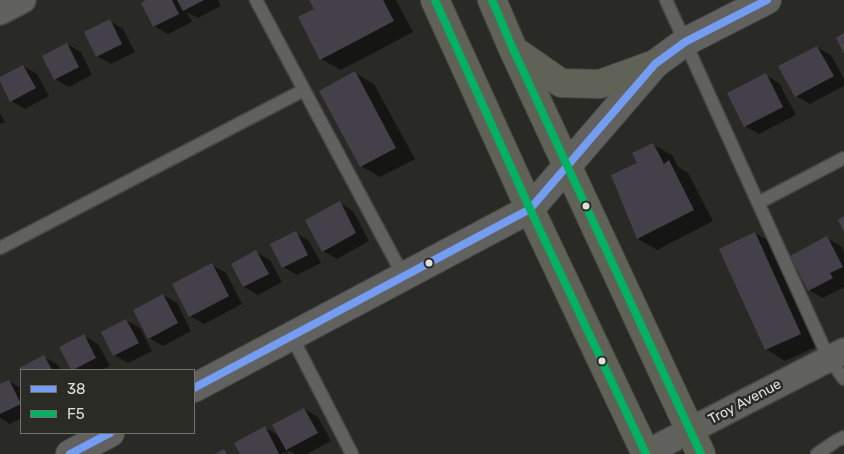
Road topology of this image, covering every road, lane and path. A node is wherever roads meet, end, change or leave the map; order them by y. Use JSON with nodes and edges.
{"nodes":[{"id":1,"x":23,"y":0,"type":"edge"},
{"id":2,"x":256,"y":0,"type":"edge"},
{"id":3,"x":435,"y":0,"type":"edge"},
{"id":4,"x":492,"y":0,"type":"edge"},
{"id":5,"x":666,"y":0,"type":"edge"},
{"id":6,"x":767,"y":0,"type":"edge"},
{"id":7,"x":0,"y":12,"type":"edge"},
{"id":8,"x":685,"y":42,"type":"junction"},
{"id":9,"x":513,"y":49,"type":"junction"},
{"id":10,"x":655,"y":64,"type":"junction"},
{"id":11,"x":304,"y":90,"type":"junction"},
{"id":12,"x":844,"y":158,"type":"edge"},
{"id":13,"x":568,"y":166,"type":"junction"},
{"id":14,"x":758,"y":203,"type":"junction"},
{"id":15,"x":530,"y":209,"type":"junction"},
{"id":16,"x":0,"y":248,"type":"edge"},
{"id":17,"x":404,"y":277,"type":"junction"},
{"id":18,"x":291,"y":335,"type":"junction"},
{"id":19,"x":836,"y":355,"type":"edge"},
{"id":20,"x":844,"y":379,"type":"edge"},
{"id":21,"x":195,"y":387,"type":"edge"},
{"id":22,"x":108,"y":434,"type":"edge"},
{"id":23,"x":844,"y":437,"type":"edge"},
{"id":24,"x":695,"y":443,"type":"edge"},
{"id":25,"x":70,"y":454,"type":"edge"},
{"id":26,"x":352,"y":454,"type":"edge"},
{"id":27,"x":646,"y":454,"type":"edge"},
{"id":28,"x":817,"y":454,"type":"edge"}],
"edges":[{"from":1,"to":7,"type":"street"},
{"from":2,"to":11,"type":"lane"},
{"from":3,"to":15,"type":"main road"},
{"from":4,"to":9,"type":"main road"},
{"from":5,"to":8,"type":"lane"},
{"from":6,"to":8,"type":"main road"},
{"from":8,"to":10,"type":"main road"},
{"from":8,"to":14,"type":"lane"},
{"from":9,"to":10,"type":"main road"},
{"from":9,"to":13,"type":"main road"},
{"from":10,"to":13,"type":"main road"},
{"from":11,"to":16,"type":"lane"},
{"from":11,"to":17,"type":"lane"},
{"from":12,"to":14,"type":"lane"},
{"from":13,"to":15,"type":"main road"},
{"from":13,"to":24,"type":"main road"},
{"from":14,"to":19,"type":"lane"},
{"from":15,"to":17,"type":"main road"},
{"from":15,"to":27,"type":"main road"},
{"from":17,"to":18,"type":"main road"},
{"from":18,"to":21,"type":"main road"},
{"from":18,"to":26,"type":"lane"},
{"from":19,"to":20,"type":"lane"},
{"from":19,"to":24,"type":"street","name":"Troy Avenue"},
{"from":22,"to":25,"type":"main road"},
{"from":23,"to":28,"type":"lane"},
{"from":24,"to":27,"type":"street","name":"Troy Avenue"}]}
